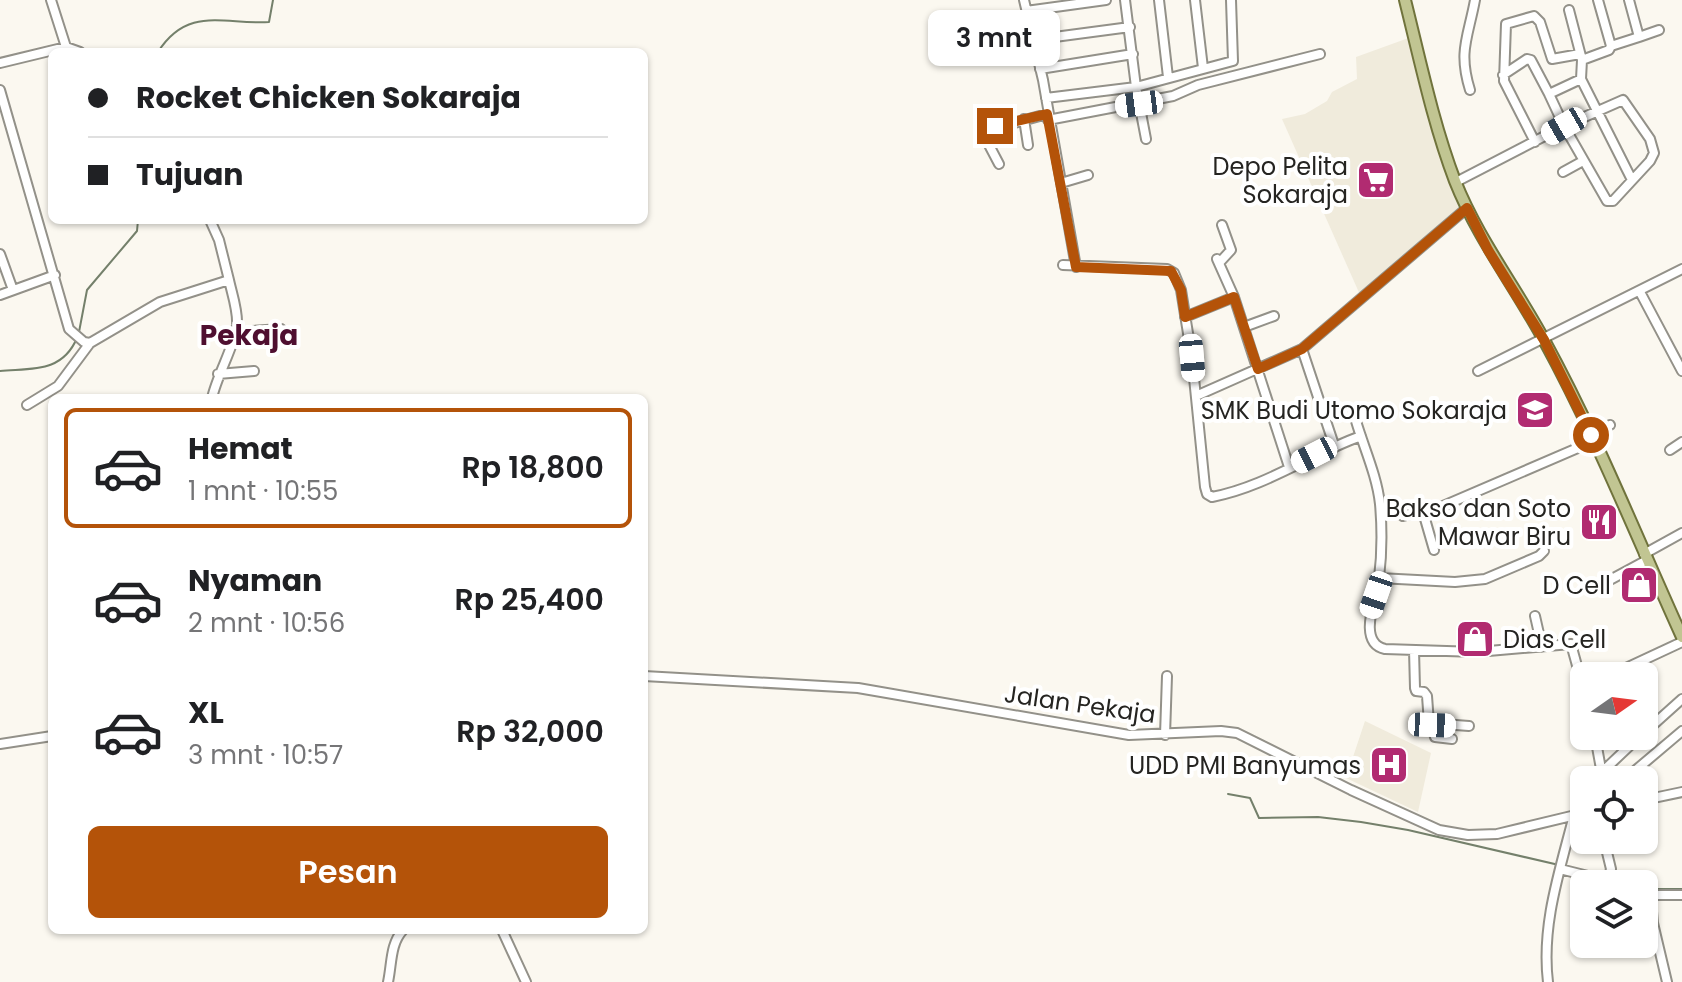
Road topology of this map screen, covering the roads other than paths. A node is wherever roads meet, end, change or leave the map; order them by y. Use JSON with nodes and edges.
{"nodes":[{"id":1,"x":51,"y":0,"type":"edge"},
{"id":2,"x":1024,"y":0,"type":"edge"},
{"id":3,"x":1106,"y":0,"type":"edge"},
{"id":4,"x":1125,"y":0,"type":"edge"},
{"id":5,"x":1159,"y":0,"type":"edge"},
{"id":6,"x":1195,"y":0,"type":"edge"},
{"id":7,"x":1231,"y":0,"type":"edge"},
{"id":8,"x":1405,"y":0,"type":"edge"},
{"id":9,"x":1475,"y":0,"type":"edge"},
{"id":10,"x":1598,"y":0,"type":"edge"},
{"id":11,"x":1629,"y":0,"type":"edge"},
{"id":12,"x":1569,"y":10,"type":"dead end"},
{"id":13,"x":1026,"y":11,"type":"junction"},
{"id":14,"x":1130,"y":27,"type":"junction"},
{"id":15,"x":1659,"y":30,"type":"dead end"},
{"id":16,"x":1639,"y":37,"type":"junction"},
{"id":17,"x":1032,"y":40,"type":"junction"},
{"id":18,"x":1611,"y":46,"type":"junction"},
{"id":19,"x":66,"y":47,"type":"joint"},
{"id":20,"x":62,"y":48,"type":"edge"},
{"id":21,"x":48,"y":51,"type":"edge"},
{"id":22,"x":1133,"y":54,"type":"junction"},
{"id":23,"x":1320,"y":54,"type":"dead end"},
{"id":24,"x":1581,"y":57,"type":"junction"},
{"id":25,"x":0,"y":63,"type":"edge"},
{"id":26,"x":1203,"y":68,"type":"junction"},
{"id":27,"x":1040,"y":69,"type":"junction"},
{"id":28,"x":1503,"y":75,"type":"junction"},
{"id":29,"x":1168,"y":77,"type":"junction"},
{"id":30,"x":1581,"y":79,"type":"junction"},
{"id":31,"x":1136,"y":87,"type":"junction"},
{"id":32,"x":0,"y":90,"type":"edge"},
{"id":33,"x":1470,"y":90,"type":"dead end"},
{"id":34,"x":1549,"y":94,"type":"junction"},
{"id":35,"x":1046,"y":98,"type":"junction"},
{"id":36,"x":1139,"y":104,"type":"junction"},
{"id":37,"x":1597,"y":109,"type":"junction"},
{"id":38,"x":1048,"y":117,"type":"junction"},
{"id":39,"x":1024,"y":119,"type":"junction"},
{"id":40,"x":1564,"y":126,"type":"junction"},
{"id":41,"x":1146,"y":139,"type":"dead end"},
{"id":42,"x":1535,"y":142,"type":"junction"},
{"id":43,"x":1028,"y":145,"type":"dead end"},
{"id":44,"x":1583,"y":161,"type":"junction"},
{"id":45,"x":999,"y":164,"type":"dead end"},
{"id":46,"x":1563,"y":172,"type":"dead end"},
{"id":47,"x":1088,"y":175,"type":"dead end"},
{"id":48,"x":1632,"y":180,"type":"junction"},
{"id":49,"x":1456,"y":182,"type":"junction"},
{"id":50,"x":1061,"y":183,"type":"junction"},
{"id":51,"x":1467,"y":208,"type":"junction"},
{"id":52,"x":212,"y":224,"type":"edge"},
{"id":53,"x":1222,"y":225,"type":"dead end"},
{"id":54,"x":0,"y":254,"type":"edge"},
{"id":55,"x":1063,"y":265,"type":"dead end"},
{"id":56,"x":1076,"y":267,"type":"junction"},
{"id":57,"x":1682,"y":269,"type":"edge"},
{"id":58,"x":55,"y":275,"type":"junction"},
{"id":59,"x":229,"y":280,"type":"junction"},
{"id":60,"x":13,"y":290,"type":"junction"},
{"id":61,"x":1640,"y":292,"type":"junction"},
{"id":62,"x":0,"y":295,"type":"edge"},
{"id":63,"x":1234,"y":297,"type":"junction"},
{"id":64,"x":1274,"y":316,"type":"dead end"},
{"id":65,"x":1185,"y":317,"type":"junction"},
{"id":66,"x":1244,"y":327,"type":"junction"},
{"id":67,"x":281,"y":329,"type":"dead end"},
{"id":68,"x":236,"y":332,"type":"junction"},
{"id":69,"x":1544,"y":340,"type":"junction"},
{"id":70,"x":88,"y":343,"type":"junction"},
{"id":71,"x":1302,"y":349,"type":"junction"},
{"id":72,"x":1680,"y":359,"type":"edge"},
{"id":73,"x":1258,"y":369,"type":"junction"},
{"id":74,"x":254,"y":371,"type":"dead end"},
{"id":75,"x":1478,"y":371,"type":"dead end"},
{"id":76,"x":1682,"y":371,"type":"edge"},
{"id":77,"x":218,"y":374,"type":"junction"},
{"id":78,"x":213,"y":394,"type":"edge"},
{"id":79,"x":1196,"y":396,"type":"junction"},
{"id":80,"x":27,"y":405,"type":"dead end"},
{"id":81,"x":1356,"y":421,"type":"dead end"},
{"id":82,"x":1610,"y":425,"type":"dead end"},
{"id":83,"x":1361,"y":436,"type":"junction"},
{"id":84,"x":1592,"y":438,"type":"junction"},
{"id":85,"x":1682,"y":442,"type":"edge"},
{"id":86,"x":1334,"y":445,"type":"junction"},
{"id":87,"x":1670,"y":450,"type":"dead end"},
{"id":88,"x":1289,"y":467,"type":"junction"},
{"id":89,"x":1423,"y":512,"type":"junction"},
{"id":90,"x":1403,"y":516,"type":"dead end"},
{"id":91,"x":1682,"y":533,"type":"edge"},
{"id":92,"x":1434,"y":550,"type":"dead end"},
{"id":93,"x":1544,"y":551,"type":"dead end"},
{"id":94,"x":1646,"y":557,"type":"junction"},
{"id":95,"x":1379,"y":578,"type":"junction"},
{"id":96,"x":1595,"y":588,"type":"dead end"},
{"id":97,"x":1535,"y":616,"type":"dead end"},
{"id":98,"x":1682,"y":639,"type":"edge"},
{"id":99,"x":1542,"y":647,"type":"junction"},
{"id":100,"x":1414,"y":650,"type":"junction"},
{"id":101,"x":1576,"y":662,"type":"edge"},
{"id":102,"x":1637,"y":662,"type":"edge"},
{"id":103,"x":648,"y":676,"type":"edge"},
{"id":104,"x":1167,"y":676,"type":"dead end"},
{"id":105,"x":1682,"y":699,"type":"edge"},
{"id":106,"x":1658,"y":720,"type":"edge"},
{"id":107,"x":1432,"y":725,"type":"junction"},
{"id":108,"x":1469,"y":726,"type":"dead end"},
{"id":109,"x":1682,"y":731,"type":"edge"},
{"id":110,"x":1165,"y":735,"type":"junction"},
{"id":111,"x":48,"y":737,"type":"edge"},
{"id":112,"x":1452,"y":739,"type":"dead end"},
{"id":113,"x":0,"y":744,"type":"edge"},
{"id":114,"x":1627,"y":750,"type":"edge"},
{"id":115,"x":1612,"y":766,"type":"edge"},
{"id":116,"x":1641,"y":766,"type":"edge"},
{"id":117,"x":1682,"y":792,"type":"edge"},
{"id":118,"x":1658,"y":797,"type":"edge"},
{"id":119,"x":1570,"y":816,"type":"edge"},
{"id":120,"x":1570,"y":839,"type":"edge"},
{"id":121,"x":1560,"y":866,"type":"junction"},
{"id":122,"x":1576,"y":870,"type":"edge"},
{"id":123,"x":1682,"y":895,"type":"edge"},
{"id":124,"x":1658,"y":896,"type":"edge"},
{"id":125,"x":400,"y":934,"type":"edge"},
{"id":126,"x":504,"y":934,"type":"edge"},
{"id":127,"x":1658,"y":944,"type":"edge"},
{"id":128,"x":388,"y":982,"type":"edge"},
{"id":129,"x":526,"y":982,"type":"edge"},
{"id":130,"x":1548,"y":982,"type":"edge"},
{"id":131,"x":1667,"y":982,"type":"edge"}],
"edges":[{"from":1,"to":19,"type":"street"},
{"from":2,"to":13,"type":"street"},
{"from":3,"to":13,"type":"street"},
{"from":4,"to":14,"type":"street"},
{"from":5,"to":29,"type":"street"},
{"from":6,"to":26,"type":"street"},
{"from":7,"to":26,"type":"street"},
{"from":8,"to":49,"type":"main road"},
{"from":9,"to":33,"type":"street"},
{"from":10,"to":18,"type":"street"},
{"from":11,"to":16,"type":"street"},
{"from":12,"to":24,"type":"street"},
{"from":13,"to":17,"type":"street"},
{"from":14,"to":17,"type":"street"},
{"from":14,"to":22,"type":"street"},
{"from":15,"to":16,"type":"street"},
{"from":16,"to":18,"type":"street"},
{"from":17,"to":27,"type":"street"},
{"from":18,"to":24,"type":"street"},
{"from":19,"to":20,"type":"street"},
{"from":21,"to":25,"type":"street"},
{"from":22,"to":27,"type":"street"},
{"from":22,"to":31,"type":"street"},
{"from":23,"to":36,"type":"street"},
{"from":24,"to":28,"type":"street"},
{"from":24,"to":30,"type":"street"},
{"from":26,"to":29,"type":"street"},
{"from":27,"to":35,"type":"street"},
{"from":28,"to":34,"type":"street"},
{"from":28,"to":42,"type":"street"},
{"from":29,"to":31,"type":"street"},
{"from":30,"to":34,"type":"street"},
{"from":30,"to":37,"type":"street"},
{"from":31,"to":35,"type":"street"},
{"from":31,"to":36,"type":"street"},
{"from":32,"to":58,"type":"street"},
{"from":34,"to":40,"type":"street"},
{"from":35,"to":38,"type":"street"},
{"from":36,"to":38,"type":"street"},
{"from":36,"to":41,"type":"street"},
{"from":37,"to":40,"type":"street"},
{"from":37,"to":48,"type":"street"},
{"from":37,"to":48,"type":"street"},
{"from":38,"to":39,"type":"street"},
{"from":38,"to":50,"type":"street"},
{"from":39,"to":43,"type":"street"},
{"from":39,"to":45,"type":"street"},
{"from":40,"to":42,"type":"street"},
{"from":40,"to":44,"type":"street"},
{"from":42,"to":49,"type":"street"},
{"from":44,"to":46,"type":"street"},
{"from":44,"to":48,"type":"street"},
{"from":47,"to":50,"type":"street"},
{"from":49,"to":51,"type":"main road"},
{"from":50,"to":56,"type":"street"},
{"from":51,"to":69,"type":"main road"},
{"from":51,"to":71,"type":"street"},
{"from":52,"to":59,"type":"street"},
{"from":53,"to":63,"type":"street"},
{"from":54,"to":60,"type":"street"},
{"from":55,"to":56,"type":"street"},
{"from":56,"to":65,"type":"street"},
{"from":57,"to":61,"type":"street"},
{"from":58,"to":60,"type":"street"},
{"from":58,"to":70,"type":"street"},
{"from":59,"to":68,"type":"street"},
{"from":59,"to":70,"type":"street"},
{"from":60,"to":62,"type":"street"},
{"from":61,"to":69,"type":"street"},
{"from":61,"to":72,"type":"street"},
{"from":63,"to":65,"type":"street"},
{"from":63,"to":66,"type":"street"},
{"from":64,"to":66,"type":"street"},
{"from":65,"to":79,"type":"street"},
{"from":66,"to":73,"type":"street"},
{"from":67,"to":68,"type":"street"},
{"from":68,"to":77,"type":"street"},
{"from":69,"to":75,"type":"street"},
{"from":69,"to":84,"type":"main road"},
{"from":70,"to":80,"type":"street"},
{"from":71,"to":73,"type":"street"},
{"from":71,"to":86,"type":"street"},
{"from":72,"to":76,"type":"street"},
{"from":73,"to":79,"type":"street"},
{"from":73,"to":88,"type":"street"},
{"from":74,"to":77,"type":"street"},
{"from":77,"to":78,"type":"street"},
{"from":79,"to":88,"type":"street"},
{"from":81,"to":83,"type":"street"},
{"from":82,"to":84,"type":"street"},
{"from":83,"to":86,"type":"street"},
{"from":83,"to":95,"type":"street"},
{"from":84,"to":89,"type":"street"},
{"from":84,"to":94,"type":"main road"},
{"from":85,"to":87,"type":"street"},
{"from":86,"to":88,"type":"street"},
{"from":89,"to":90,"type":"street"},
{"from":89,"to":92,"type":"street"},
{"from":91,"to":94,"type":"street"},
{"from":93,"to":95,"type":"street"},
{"from":94,"to":96,"type":"street"},
{"from":94,"to":98,"type":"main road"},
{"from":95,"to":100,"type":"street"},
{"from":97,"to":99,"type":"street"},
{"from":98,"to":102,"type":"street"},
{"from":99,"to":100,"type":"street"},
{"from":99,"to":101,"type":"street"},
{"from":100,"to":107,"type":"street"},
{"from":103,"to":110,"type":"street","name":"Jalan Pekaja"},
{"from":104,"to":110,"type":"street"},
{"from":105,"to":106,"type":"street"},
{"from":107,"to":108,"type":"street"},
{"from":107,"to":112,"type":"street"},
{"from":109,"to":116,"type":"street"},
{"from":110,"to":119,"type":"street","name":"Jalan Pekaja"},
{"from":111,"to":113,"type":"street"},
{"from":114,"to":115,"type":"street"},
{"from":117,"to":118,"type":"street"},
{"from":120,"to":121,"type":"street"},
{"from":121,"to":122,"type":"street"},
{"from":121,"to":130,"type":"street"},
{"from":123,"to":124,"type":"street"},
{"from":125,"to":128,"type":"street"},
{"from":126,"to":129,"type":"street"},
{"from":127,"to":131,"type":"street"}]}
